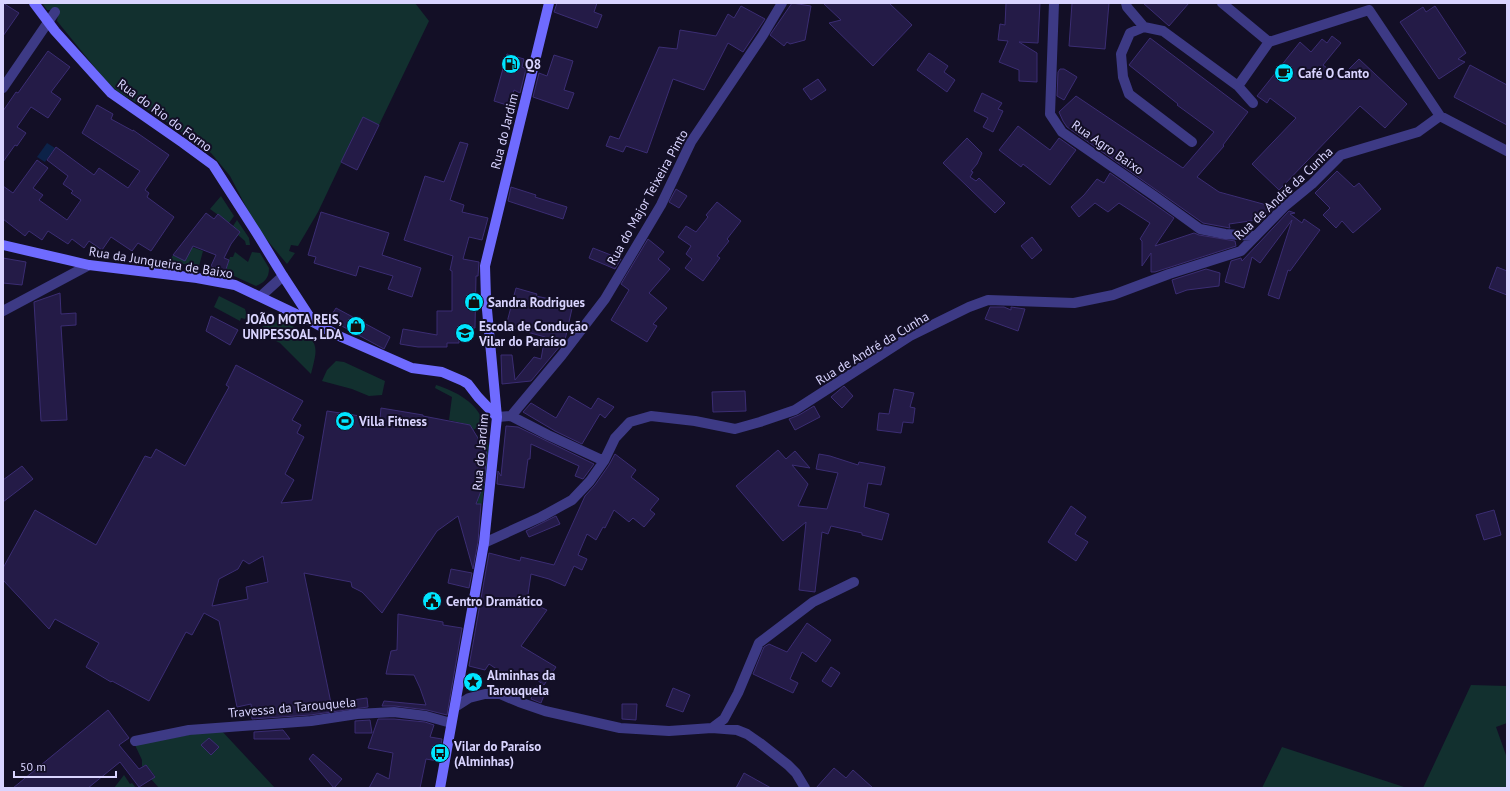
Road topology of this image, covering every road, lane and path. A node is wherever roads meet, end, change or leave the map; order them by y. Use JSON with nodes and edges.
{"nodes":[{"id":1,"x":34,"y":3,"type":"edge"},
{"id":2,"x":549,"y":3,"type":"edge"},
{"id":3,"x":782,"y":3,"type":"edge"},
{"id":4,"x":1054,"y":3,"type":"edge"},
{"id":5,"x":1126,"y":3,"type":"edge"},
{"id":6,"x":1222,"y":3,"type":"edge"},
{"id":7,"x":1370,"y":6,"type":"edge"},
{"id":8,"x":55,"y":12,"type":"dead end"},
{"id":9,"x":48,"y":23,"type":"junction"},
{"id":10,"x":1144,"y":27,"type":"junction"},
{"id":11,"x":1269,"y":42,"type":"junction"},
{"id":12,"x":1238,"y":86,"type":"junction"},
{"id":13,"x":3,"y":88,"type":"edge"},
{"id":14,"x":1253,"y":103,"type":"dead end"},
{"id":15,"x":1440,"y":116,"type":"junction"},
{"id":16,"x":1192,"y":142,"type":"dead end"},
{"id":17,"x":1507,"y":151,"type":"edge"},
{"id":18,"x":1255,"y":236,"type":"junction"},
{"id":19,"x":3,"y":245,"type":"edge"},
{"id":20,"x":90,"y":265,"type":"junction"},
{"id":21,"x":282,"y":276,"type":"junction"},
{"id":22,"x":261,"y":296,"type":"junction"},
{"id":23,"x":3,"y":311,"type":"edge"},
{"id":24,"x":313,"y":322,"type":"junction"},
{"id":25,"x":511,"y":416,"type":"junction"},
{"id":26,"x":498,"y":417,"type":"junction"},
{"id":27,"x":604,"y":461,"type":"junction"},
{"id":28,"x":484,"y":543,"type":"junction"},
{"id":29,"x":854,"y":582,"type":"dead end"},
{"id":30,"x":455,"y":707,"type":"junction"},
{"id":31,"x":452,"y":722,"type":"junction"},
{"id":32,"x":712,"y":728,"type":"junction"},
{"id":33,"x":135,"y":741,"type":"dead end"},
{"id":34,"x":440,"y":788,"type":"edge"},
{"id":35,"x":805,"y":788,"type":"edge"}],
"edges":[{"from":1,"to":9,"type":"street","name":"Rua do Rio do Forno"},
{"from":2,"to":26,"type":"street","name":"Rua do Jardim"},
{"from":3,"to":25,"type":"street","name":"Rua do Major Teixeira Pinto"},
{"from":4,"to":18,"type":"street","name":"Rua Agro Baixo"},
{"from":5,"to":10,"type":"street"},
{"from":6,"to":11,"type":"street"},
{"from":7,"to":11,"type":"street"},
{"from":7,"to":15,"type":"street"},
{"from":8,"to":9,"type":"street"},
{"from":9,"to":13,"type":"street"},
{"from":9,"to":21,"type":"street","name":"Rua do Rio do Forno"},
{"from":10,"to":12,"type":"street"},
{"from":10,"to":16,"type":"street"},
{"from":11,"to":12,"type":"street"},
{"from":12,"to":14,"type":"street"},
{"from":15,"to":17,"type":"street"},
{"from":15,"to":18,"type":"street","name":"Rua de André da Cunha"},
{"from":18,"to":27,"type":"street","name":"Rua de André da Cunha"},
{"from":19,"to":20,"type":"street","name":"Rua da Junqueira de Baixo"},
{"from":20,"to":22,"type":"street","name":"Rua da Junqueira de Baixo"},
{"from":20,"to":23,"type":"street"},
{"from":21,"to":22,"type":"street"},
{"from":21,"to":24,"type":"street","name":"Rua do Rio do Forno"},
{"from":22,"to":24,"type":"street","name":"Rua da Junqueira de Baixo"},
{"from":24,"to":26,"type":"street","name":"Rua da Junqueira de Baixo"},
{"from":25,"to":26,"type":"street"},
{"from":25,"to":27,"type":"street"},
{"from":26,"to":28,"type":"street","name":"Rua do Jardim"},
{"from":27,"to":28,"type":"street","name":"Rua de André da Cunha"},
{"from":28,"to":30,"type":"street","name":"Rua do Jardim"},
{"from":29,"to":32,"type":"street"},
{"from":30,"to":31,"type":"street","name":"Rua do Jardim"},
{"from":30,"to":32,"type":"street"},
{"from":31,"to":33,"type":"street","name":"Travessa da Tarouquela"},
{"from":31,"to":34,"type":"street","name":"Rua do Jardim"},
{"from":32,"to":35,"type":"street"}]}
